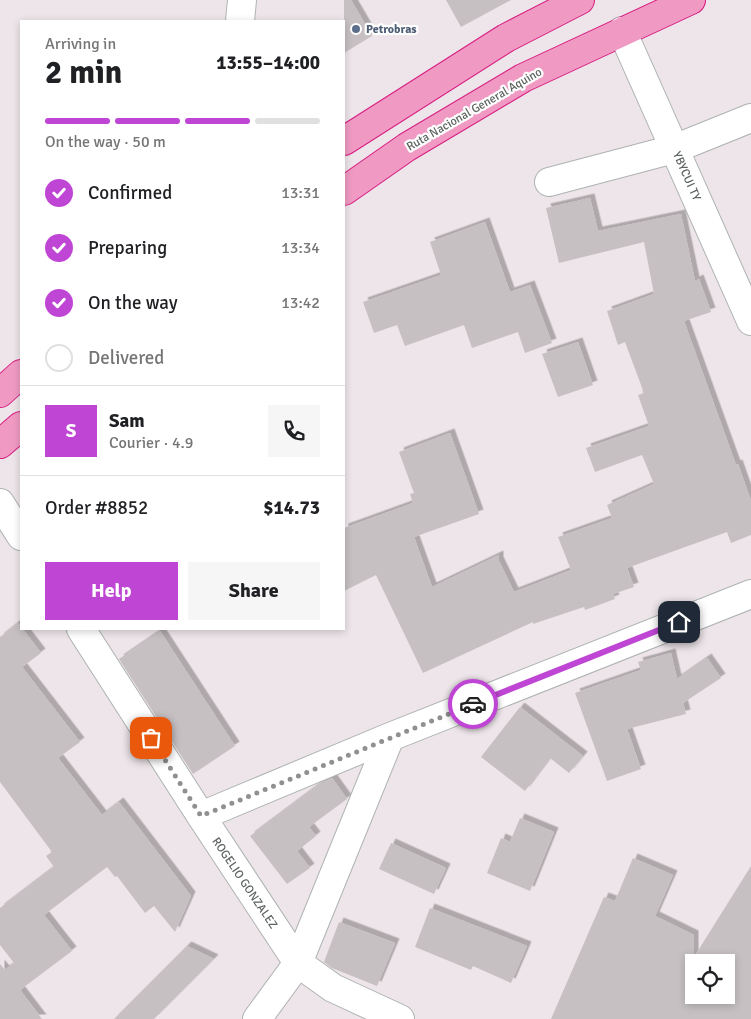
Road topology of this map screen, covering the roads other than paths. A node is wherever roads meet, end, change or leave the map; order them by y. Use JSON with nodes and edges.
{"nodes":[{"id":1,"x":242,"y":0,"type":"edge"},
{"id":2,"x":580,"y":0,"type":"edge"},
{"id":3,"x":691,"y":0,"type":"edge"},
{"id":4,"x":240,"y":20,"type":"edge"},
{"id":5,"x":622,"y":31,"type":"junction"},
{"id":6,"x":751,"y":118,"type":"edge"},
{"id":7,"x":380,"y":120,"type":"junction"},
{"id":8,"x":345,"y":124,"type":"edge"},
{"id":9,"x":345,"y":140,"type":"edge"},
{"id":10,"x":674,"y":149,"type":"junction"},
{"id":11,"x":549,"y":182,"type":"dead end"},
{"id":12,"x":345,"y":190,"type":"edge"},
{"id":13,"x":751,"y":322,"type":"edge"},
{"id":14,"x":20,"y":375,"type":"edge"},
{"id":15,"x":0,"y":393,"type":"edge"},
{"id":16,"x":20,"y":427,"type":"edge"},
{"id":17,"x":0,"y":444,"type":"edge"},
{"id":18,"x":0,"y":503,"type":"edge"},
{"id":19,"x":20,"y":534,"type":"edge"},
{"id":20,"x":751,"y":594,"type":"edge"},
{"id":21,"x":82,"y":630,"type":"edge"},
{"id":22,"x":390,"y":737,"type":"junction"},
{"id":23,"x":201,"y":816,"type":"junction"},
{"id":24,"x":298,"y":962,"type":"junction"},
{"id":25,"x":257,"y":1019,"type":"edge"},
{"id":26,"x":400,"y":1019,"type":"edge"}],
"edges":[{"from":1,"to":4,"type":"street"},
{"from":2,"to":7,"type":"highway"},
{"from":3,"to":5,"type":"highway","name":"Ruta Nacional General Aquino"},
{"from":5,"to":10,"type":"street","name":"YBYCUI TY"},
{"from":5,"to":12,"type":"highway","name":"Ruta Nacional General Aquino"},
{"from":6,"to":10,"type":"street"},
{"from":7,"to":8,"type":"street"},
{"from":7,"to":9,"type":"highway"},
{"from":10,"to":11,"type":"street"},
{"from":10,"to":13,"type":"street","name":"YBYCUI TY"},
{"from":14,"to":15,"type":"highway"},
{"from":16,"to":17,"type":"highway"},
{"from":18,"to":19,"type":"street"},
{"from":20,"to":22,"type":"street"},
{"from":21,"to":23,"type":"street","name":"ROGELIO GONZALEZ"},
{"from":22,"to":23,"type":"street"},
{"from":22,"to":24,"type":"street"},
{"from":23,"to":24,"type":"street","name":"ROGELIO GONZALEZ"},
{"from":24,"to":25,"type":"street"},
{"from":24,"to":26,"type":"street","name":"ROGELIO GONZALEZ"}]}
